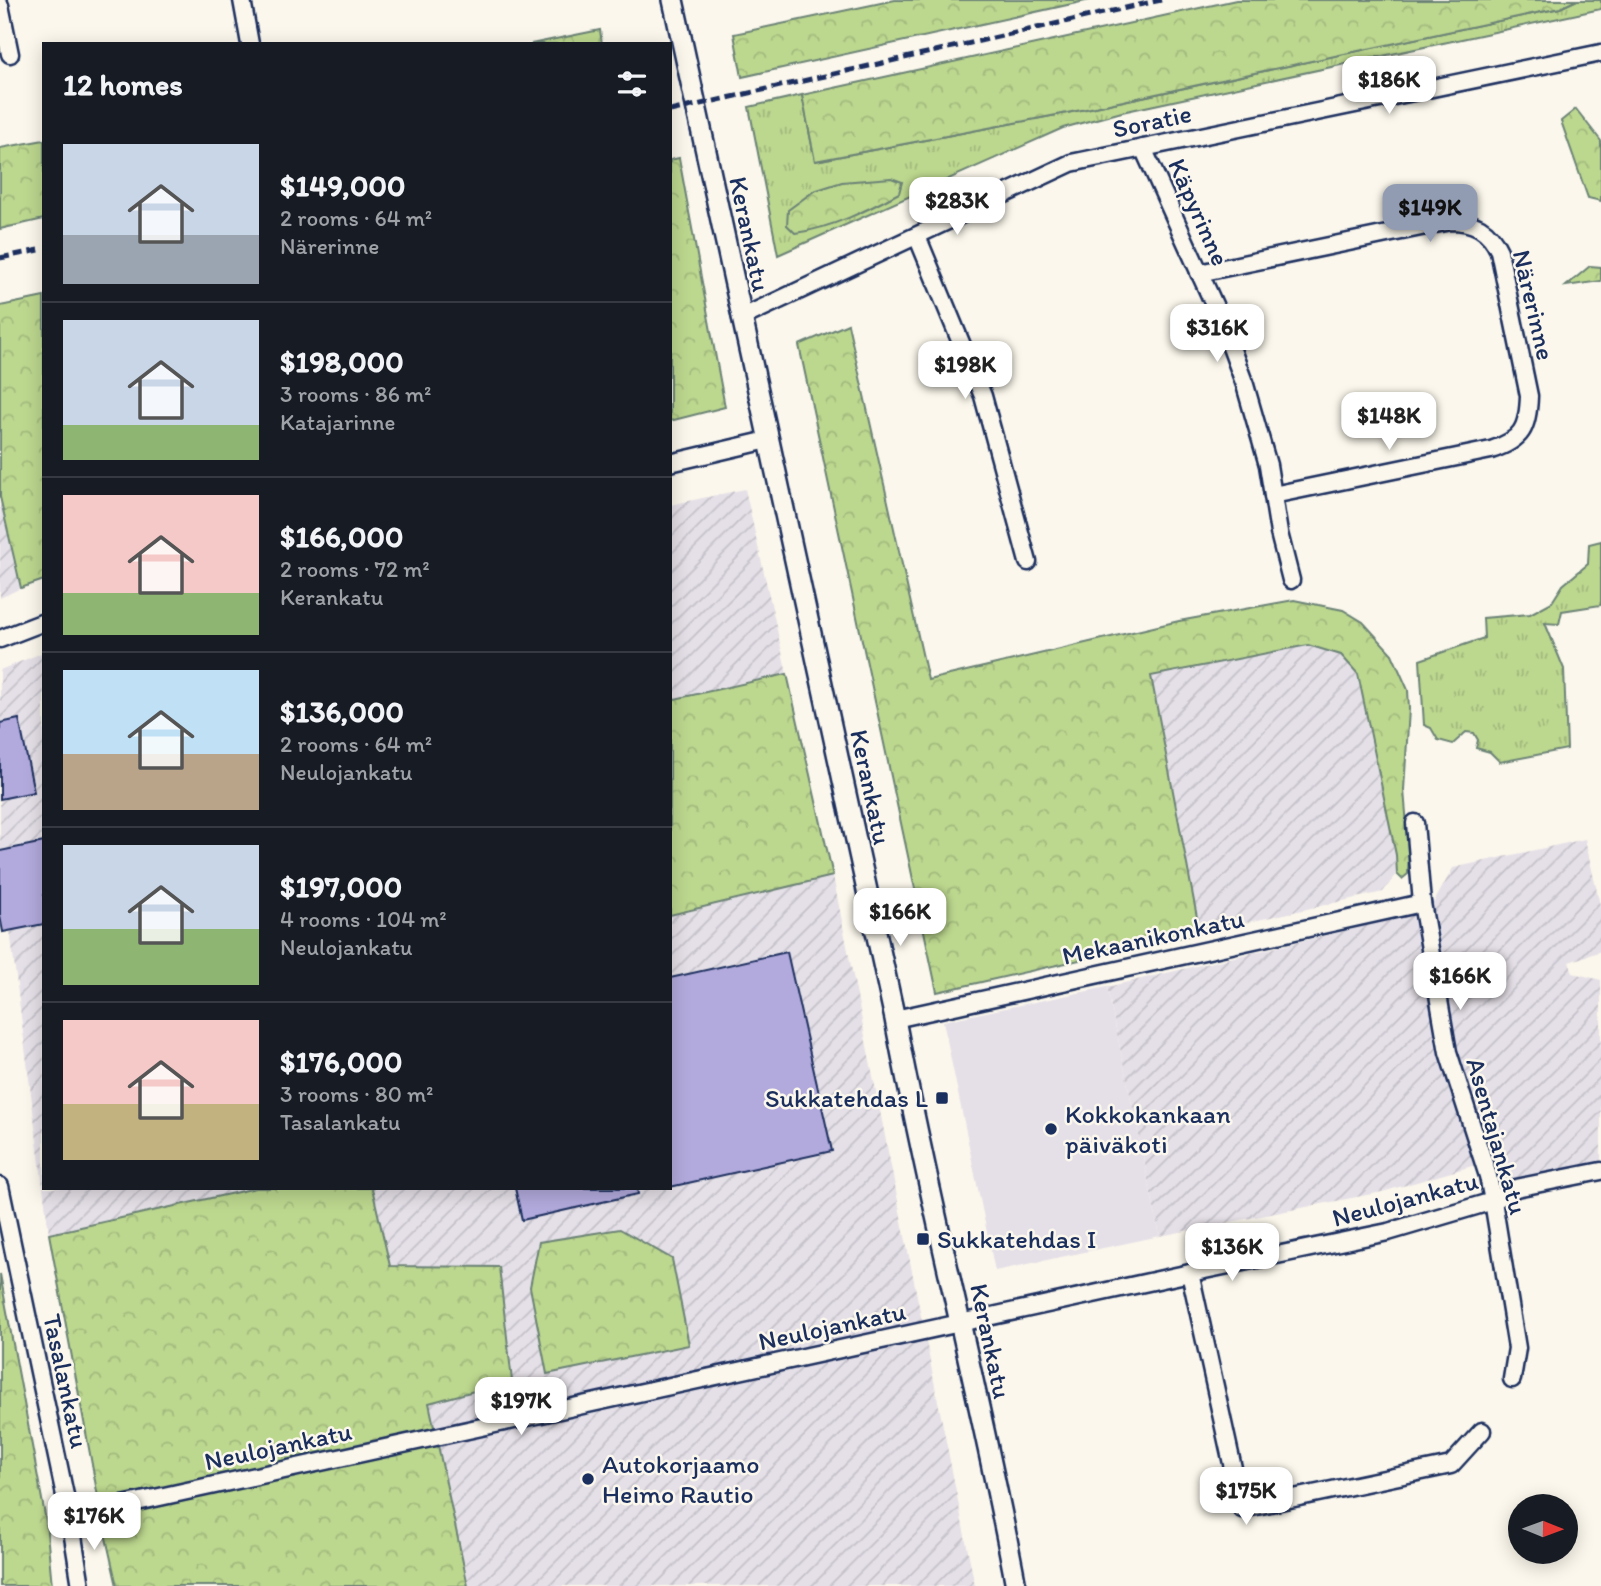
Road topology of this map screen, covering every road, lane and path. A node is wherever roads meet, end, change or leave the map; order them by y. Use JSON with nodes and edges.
{"nodes":[{"id":1,"x":242,"y":0,"type":"edge"},
{"id":2,"x":673,"y":0,"type":"edge"},
{"id":3,"x":0,"y":5,"type":"edge"},
{"id":4,"x":250,"y":42,"type":"edge"},
{"id":5,"x":1601,"y":53,"type":"edge"},
{"id":6,"x":10,"y":54,"type":"dead end"},
{"id":7,"x":1143,"y":148,"type":"junction"},
{"id":8,"x":917,"y":236,"type":"junction"},
{"id":9,"x":1199,"y":273,"type":"junction"},
{"id":10,"x":741,"y":318,"type":"junction"},
{"id":11,"x":768,"y":440,"type":"junction"},
{"id":12,"x":672,"y":463,"type":"edge"},
{"id":13,"x":1273,"y":495,"type":"junction"},
{"id":14,"x":1028,"y":562,"type":"dead end"},
{"id":15,"x":1291,"y":580,"type":"dead end"},
{"id":16,"x":42,"y":623,"type":"edge"},
{"id":17,"x":0,"y":639,"type":"edge"},
{"id":18,"x":1415,"y":823,"type":"dead end"},
{"id":19,"x":1422,"y":903,"type":"junction"},
{"id":20,"x":895,"y":1019,"type":"junction"},
{"id":21,"x":1601,"y":1171,"type":"edge"},
{"id":22,"x":0,"y":1186,"type":"edge"},
{"id":23,"x":1493,"y":1201,"type":"junction"},
{"id":24,"x":1190,"y":1273,"type":"junction"},
{"id":25,"x":961,"y":1323,"type":"junction"},
{"id":26,"x":1512,"y":1379,"type":"dead end"},
{"id":27,"x":1482,"y":1431,"type":"dead end"},
{"id":28,"x":71,"y":1524,"type":"junction"},
{"id":29,"x":81,"y":1586,"type":"edge"},
{"id":30,"x":1016,"y":1586,"type":"edge"}],
"edges":[{"from":1,"to":4,"type":"street"},
{"from":2,"to":10,"type":"street","name":"Kerankatu"},
{"from":3,"to":6,"type":"street"},
{"from":5,"to":7,"type":"street","name":"Soratie"},
{"from":7,"to":8,"type":"street","name":"Soratie"},
{"from":7,"to":9,"type":"street","name":"Käpyrinne"},
{"from":8,"to":10,"type":"street","name":"Soratie"},
{"from":8,"to":14,"type":"street"},
{"from":9,"to":13,"type":"street","name":"Käpyrinne"},
{"from":9,"to":13,"type":"street","name":"Närerinne"},
{"from":10,"to":11,"type":"street","name":"Kerankatu"},
{"from":11,"to":12,"type":"street"},
{"from":11,"to":20,"type":"street","name":"Kerankatu"},
{"from":13,"to":15,"type":"street","name":"Käpyrinne"},
{"from":16,"to":17,"type":"street"},
{"from":18,"to":19,"type":"street","name":"Asentajankatu"},
{"from":19,"to":20,"type":"street","name":"Mekaanikonkatu"},
{"from":19,"to":23,"type":"street","name":"Asentajankatu"},
{"from":20,"to":25,"type":"street","name":"Kerankatu"},
{"from":21,"to":23,"type":"street","name":"Neulojankatu"},
{"from":22,"to":28,"type":"street","name":"Tasalankatu"},
{"from":23,"to":24,"type":"street","name":"Neulojankatu"},
{"from":23,"to":26,"type":"street","name":"Asentajankatu"},
{"from":24,"to":25,"type":"street","name":"Neulojankatu"},
{"from":24,"to":27,"type":"street"},
{"from":25,"to":28,"type":"street","name":"Neulojankatu"},
{"from":25,"to":30,"type":"street","name":"Kerankatu"},
{"from":28,"to":29,"type":"street","name":"Tasalankatu"}]}
